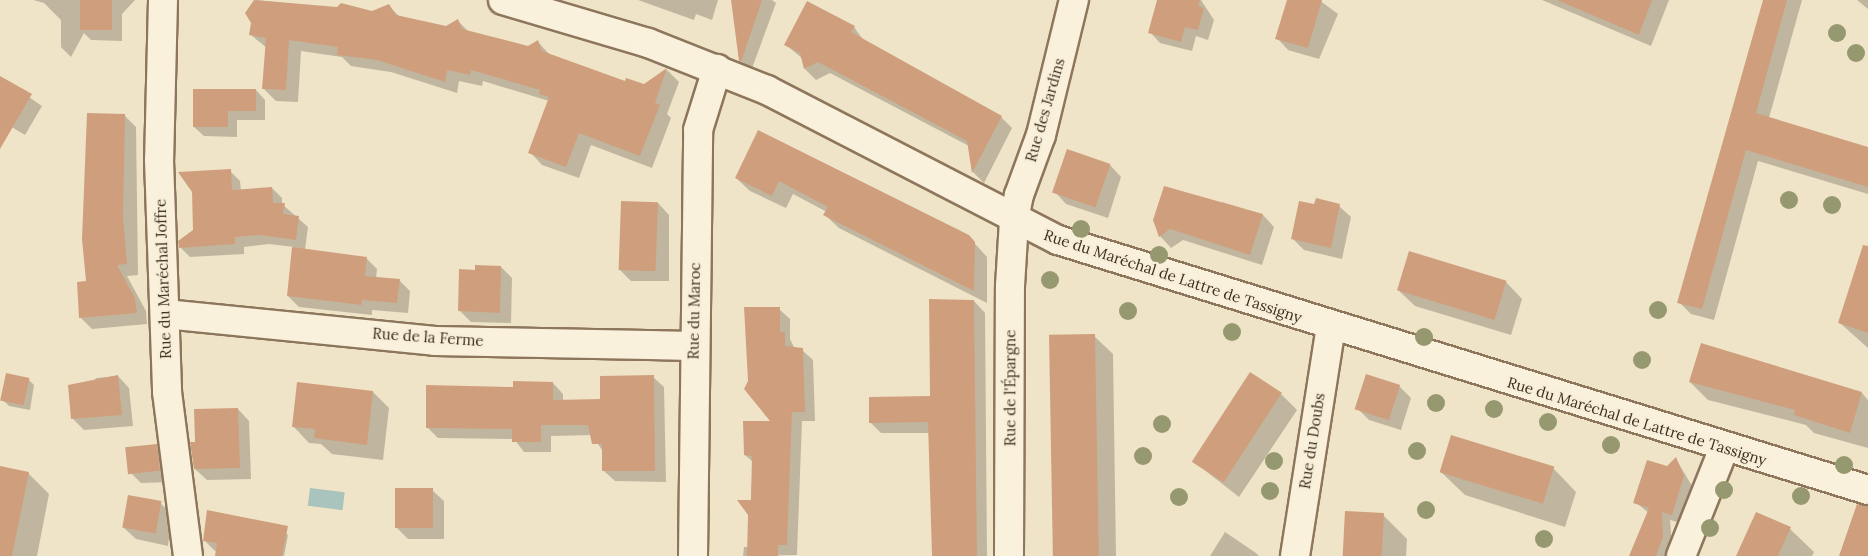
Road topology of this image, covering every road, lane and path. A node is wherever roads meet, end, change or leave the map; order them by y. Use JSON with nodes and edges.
{"nodes":[{"id":1,"x":163,"y":0,"type":"edge"},
{"id":2,"x":503,"y":0,"type":"edge"},
{"id":3,"x":1074,"y":0,"type":"edge"},
{"id":4,"x":717,"y":69,"type":"junction"},
{"id":5,"x":1014,"y":220,"type":"junction"},
{"id":6,"x":165,"y":314,"type":"junction"},
{"id":7,"x":1331,"y":327,"type":"junction"},
{"id":8,"x":692,"y":345,"type":"junction"},
{"id":9,"x":1724,"y":448,"type":"junction"},
{"id":10,"x":1868,"y":490,"type":"edge"},
{"id":11,"x":188,"y":556,"type":"edge"},
{"id":12,"x":693,"y":556,"type":"edge"},
{"id":13,"x":1009,"y":556,"type":"edge"},
{"id":14,"x":1295,"y":556,"type":"edge"},
{"id":15,"x":1681,"y":556,"type":"edge"}],
"edges":[{"from":1,"to":6,"type":"street","name":"Rue du Maréchal Joffre"},
{"from":2,"to":4,"type":"street","name":"Rue du Maréchal de Lattre de Tassigny"},
{"from":3,"to":5,"type":"street","name":"Rue des Jardins"},
{"from":4,"to":5,"type":"street","name":"Rue du Maréchal de Lattre de Tassigny"},
{"from":4,"to":8,"type":"street","name":"Rue du Maroc"},
{"from":5,"to":7,"type":"street","name":"Rue du Maréchal de Lattre de Tassigny"},
{"from":5,"to":13,"type":"street","name":"Rue de l'Épargne"},
{"from":6,"to":8,"type":"street","name":"Rue de la Ferme"},
{"from":6,"to":11,"type":"street","name":"Rue du Maréchal Joffre"},
{"from":7,"to":9,"type":"street","name":"Rue du Maréchal de Lattre de Tassigny"},
{"from":7,"to":14,"type":"street","name":"Rue du Doubs"},
{"from":8,"to":12,"type":"street","name":"Rue du Maroc"},
{"from":9,"to":10,"type":"street","name":"Rue du Maréchal de Lattre de Tassigny"},
{"from":9,"to":15,"type":"street"}]}
